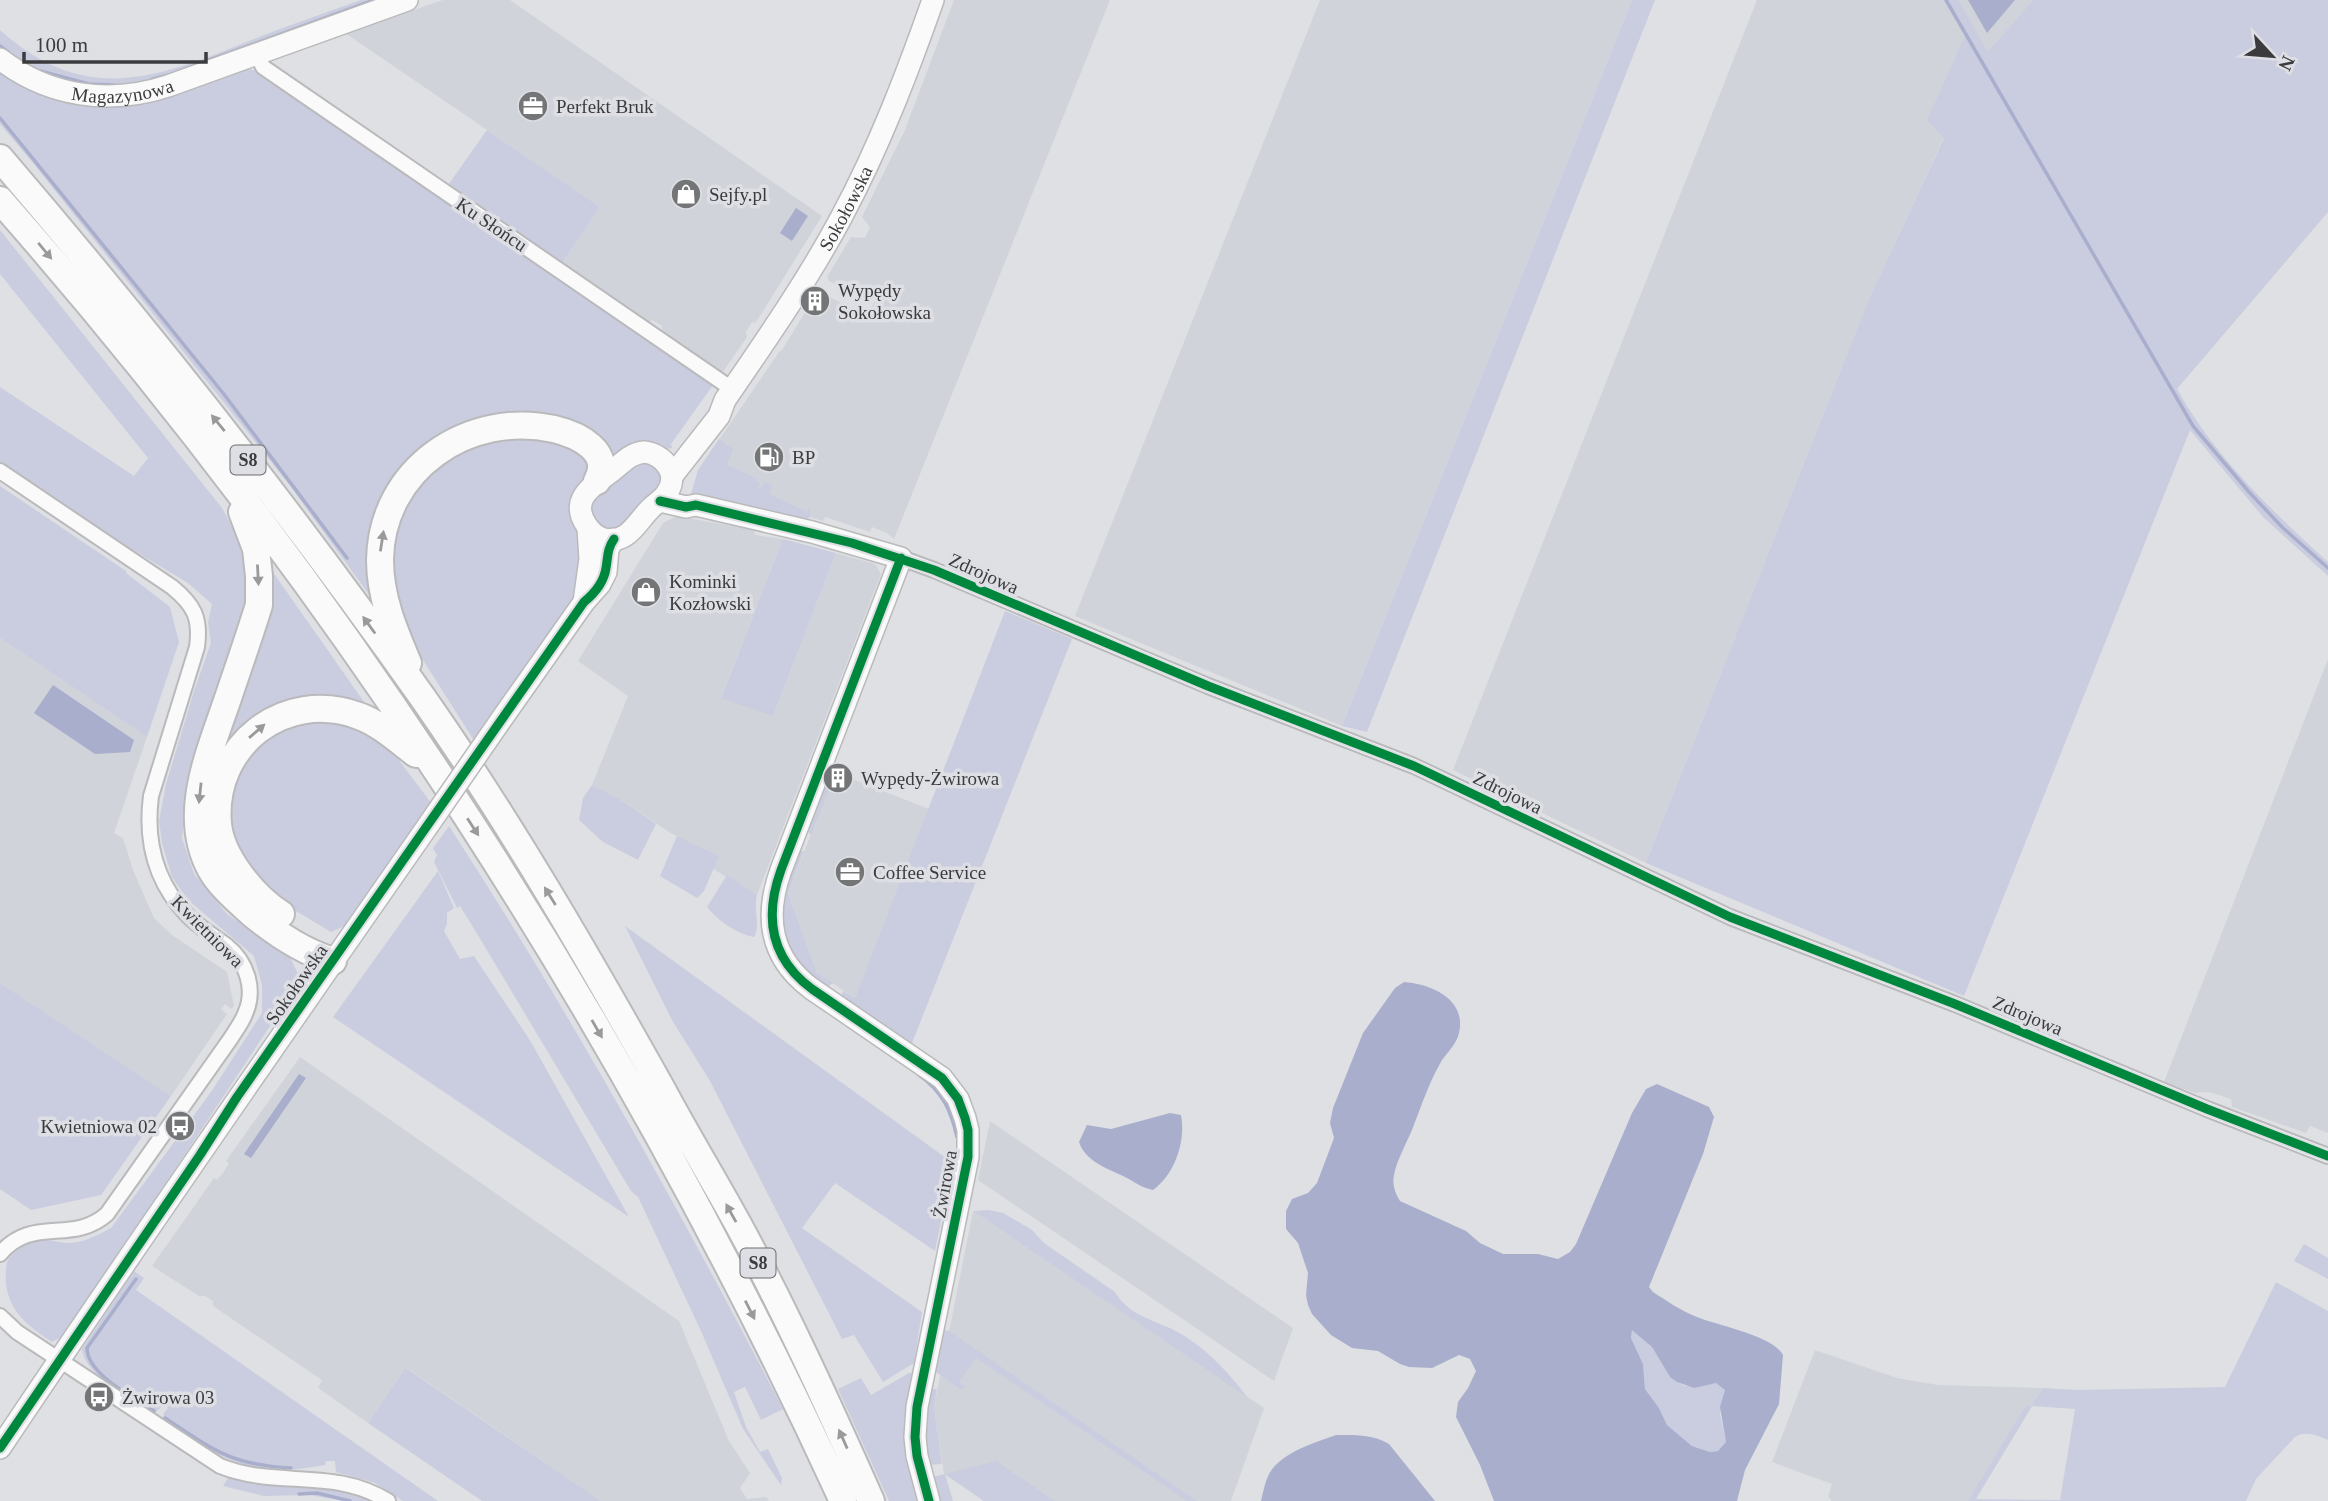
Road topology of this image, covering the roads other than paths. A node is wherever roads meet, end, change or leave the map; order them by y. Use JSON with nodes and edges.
{"nodes":[{"id":1,"x":407,"y":0,"type":"edge"},
{"id":2,"x":933,"y":0,"type":"edge"},
{"id":3,"x":257,"y":54,"type":"junction"},
{"id":4,"x":0,"y":59,"type":"edge"},
{"id":5,"x":0,"y":158,"type":"edge"},
{"id":6,"x":0,"y":200,"type":"edge"},
{"id":7,"x":728,"y":395,"type":"junction"},
{"id":8,"x":0,"y":471,"type":"edge"},
{"id":9,"x":669,"y":472,"type":"junction"},
{"id":10,"x":597,"y":481,"type":"junction"},
{"id":11,"x":234,"y":487,"type":"junction"},
{"id":12,"x":660,"y":501,"type":"junction"},
{"id":13,"x":696,"y":505,"type":"junction"},
{"id":14,"x":588,"y":528,"type":"junction"},
{"id":15,"x":614,"y":539,"type":"junction"},
{"id":16,"x":901,"y":558,"type":"junction"},
{"id":17,"x":584,"y":602,"type":"junction"},
{"id":18,"x":424,"y":700,"type":"junction"},
{"id":19,"x":436,"y":769,"type":"junction"},
{"id":20,"x":333,"y":961,"type":"junction"},
{"id":21,"x":2328,"y":1156,"type":"edge"},
{"id":22,"x":0,"y":1254,"type":"edge"},
{"id":23,"x":0,"y":1316,"type":"edge"},
{"id":24,"x":60,"y":1359,"type":"junction"},
{"id":25,"x":0,"y":1448,"type":"edge"},
{"id":26,"x":388,"y":1501,"type":"edge"},
{"id":27,"x":843,"y":1501,"type":"edge"},
{"id":28,"x":871,"y":1501,"type":"edge"},
{"id":29,"x":929,"y":1501,"type":"edge"}],
"edges":[{"from":1,"to":3,"type":"street","name":"Magazynowa"},
{"from":2,"to":7,"type":"street","name":"Sokołowska"},
{"from":3,"to":4,"type":"street","name":"Magazynowa"},
{"from":3,"to":7,"type":"street","name":"Ku Słońcu"},
{"from":18,"to":5,"type":"highway","number":"S8","one_way":true},
{"from":6,"to":11,"type":"highway","number":"S8","one_way":true},
{"from":7,"to":9,"type":"street","name":"Sokołowska"},
{"from":8,"to":22,"type":"street","name":"Kwietniowa"},
{"from":9,"to":10,"type":"street"},
{"from":9,"to":12,"type":"street"},
{"from":9,"to":13,"type":"street"},
{"from":10,"to":14,"type":"street"},
{"from":18,"to":10,"type":"highway","one_way":true},
{"from":11,"to":19,"type":"highway","number":"S8"},
{"from":11,"to":20,"type":"highway","one_way":true},
{"from":12,"to":13,"type":"street","name":"Zdrojowa"},
{"from":12,"to":15,"type":"street"},
{"from":13,"to":16,"type":"street","name":"Zdrojowa"},
{"from":14,"to":15,"type":"street"},
{"from":14,"to":17,"type":"street","name":"Sokołowska"},
{"from":15,"to":17,"type":"street","name":"Sokołowska"},
{"from":16,"to":21,"type":"street","name":"Zdrojowa"},
{"from":16,"to":29,"type":"street","name":"Żwirowa"},
{"from":17,"to":20,"type":"street","name":"Sokołowska","bridge":true},
{"from":28,"to":18,"type":"highway","number":"S8","one_way":true},
{"from":20,"to":19,"type":"highway","one_way":true},
{"from":19,"to":27,"type":"highway","number":"S8","one_way":true},
{"from":20,"to":24,"type":"street","name":"Sokołowska"},
{"from":23,"to":24,"type":"street"},
{"from":24,"to":25,"type":"street","name":"Sokołowska"},
{"from":24,"to":26,"type":"street"}]}
